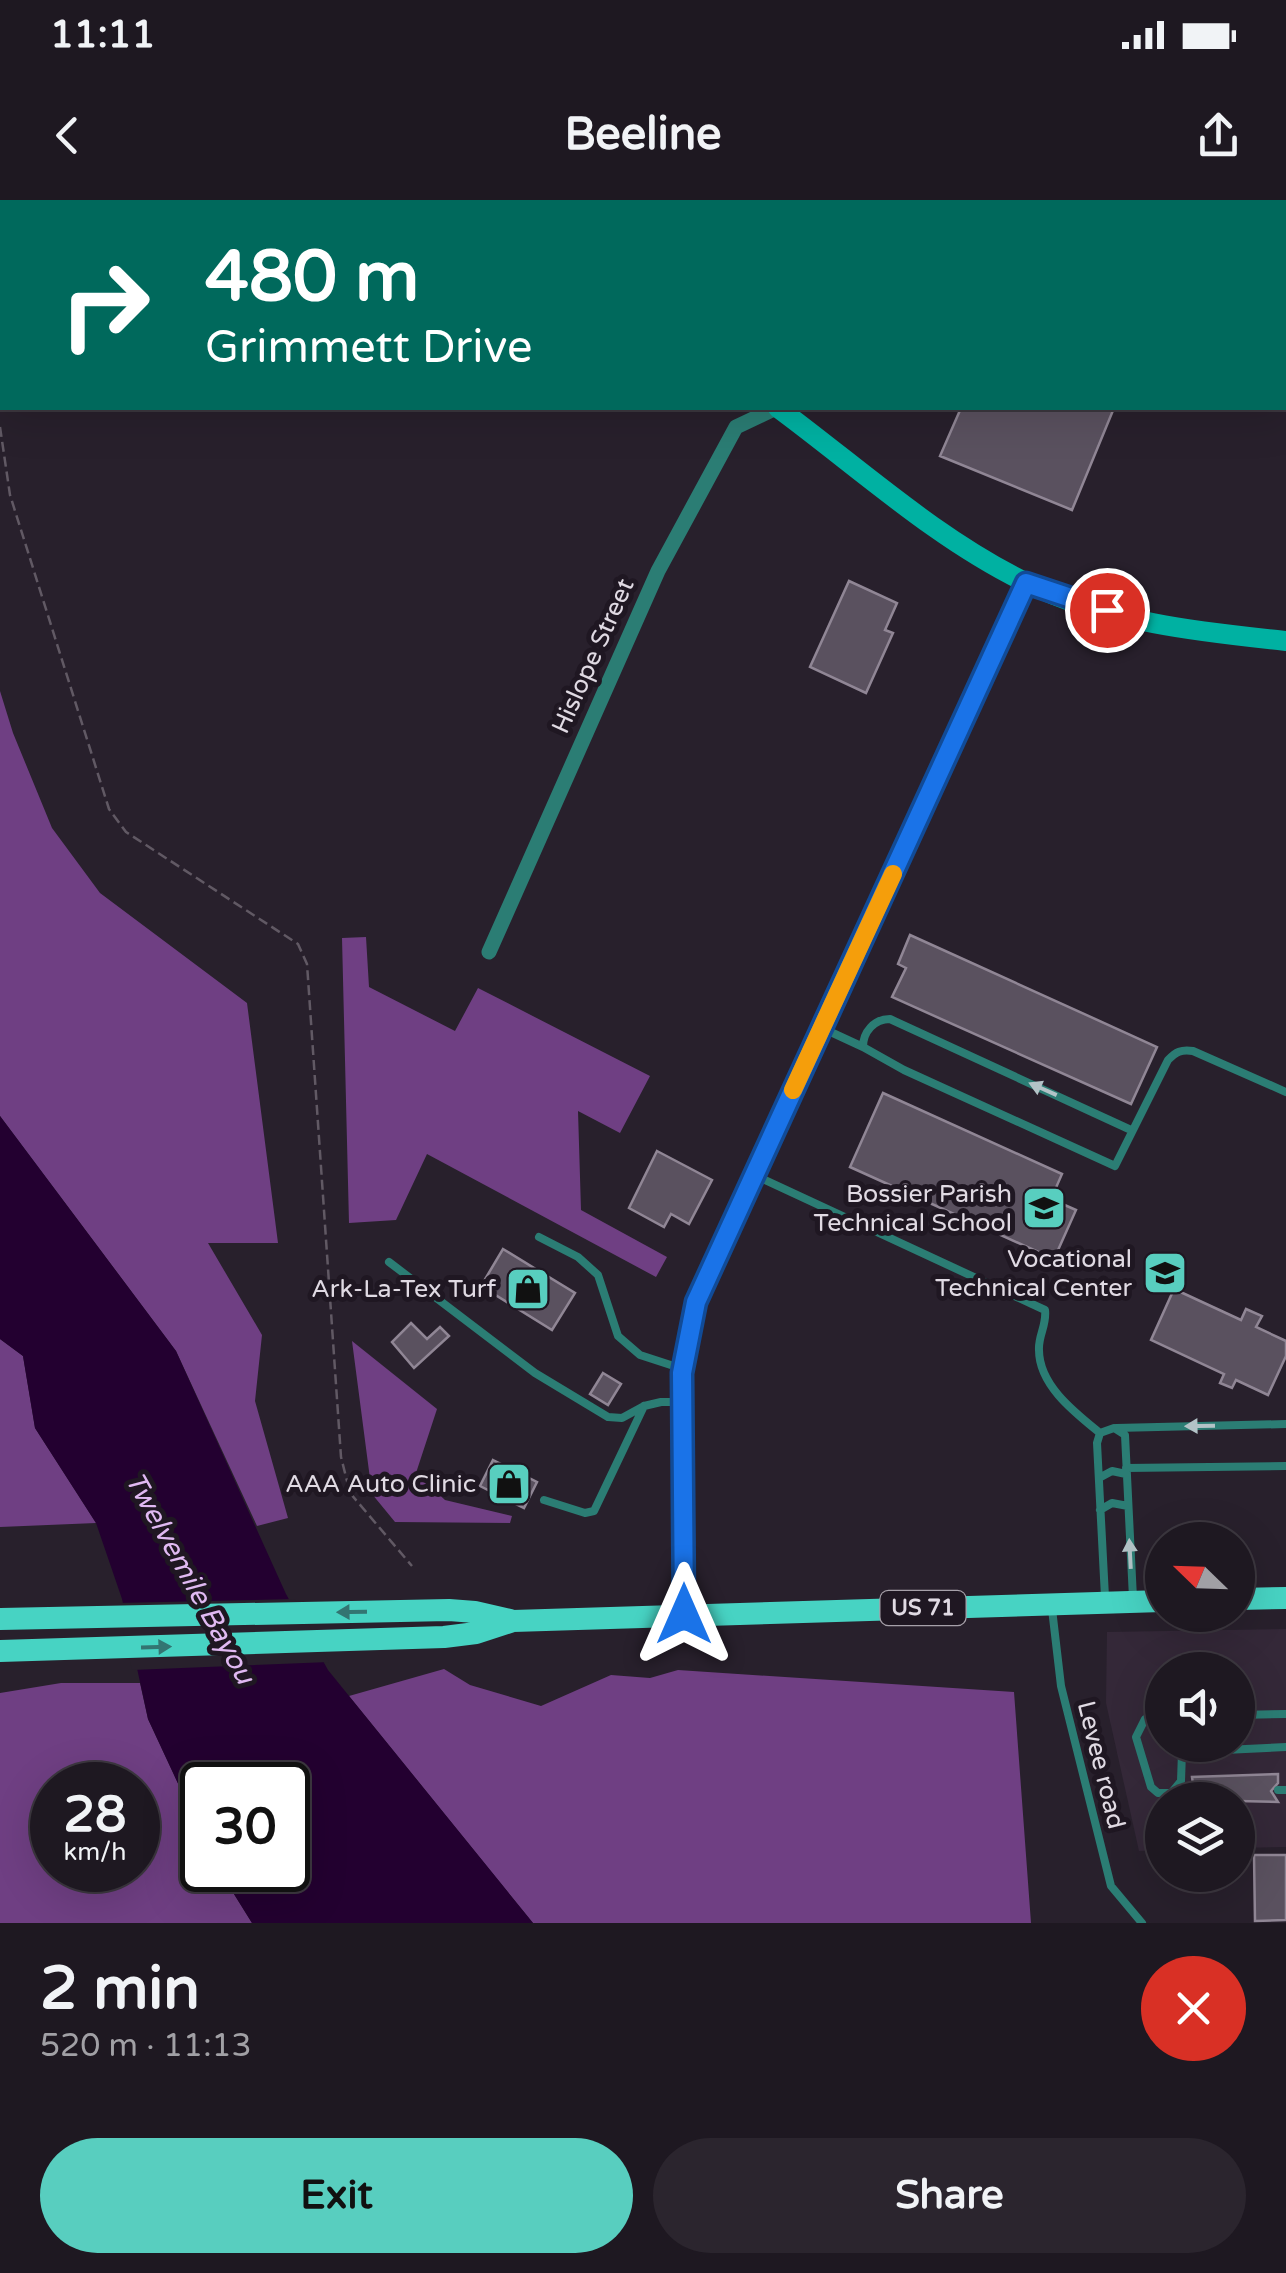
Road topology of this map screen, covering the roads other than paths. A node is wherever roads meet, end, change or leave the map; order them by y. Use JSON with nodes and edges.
{"nodes":[{"id":1,"x":773,"y":410,"type":"edge"},
{"id":2,"x":780,"y":410,"type":"edge"},
{"id":3,"x":1026,"y":583,"type":"junction"},
{"id":4,"x":1286,"y":641,"type":"edge"},
{"id":5,"x":489,"y":952,"type":"dead end"},
{"id":6,"x":822,"y":1028,"type":"junction"},
{"id":7,"x":863,"y":1047,"type":"junction"},
{"id":8,"x":1286,"y":1092,"type":"edge"},
{"id":9,"x":1131,"y":1130,"type":"junction"},
{"id":10,"x":754,"y":1175,"type":"junction"},
{"id":11,"x":539,"y":1237,"type":"dead end"},
{"id":12,"x":389,"y":1262,"type":"dead end"},
{"id":13,"x":683,"y":1369,"type":"junction"},
{"id":14,"x":682,"y":1402,"type":"junction"},
{"id":15,"x":644,"y":1406,"type":"junction"},
{"id":16,"x":1286,"y":1424,"type":"edge"},
{"id":17,"x":1114,"y":1428,"type":"junction"},
{"id":18,"x":1100,"y":1433,"type":"junction"},
{"id":19,"x":1286,"y":1466,"type":"edge"},
{"id":20,"x":1126,"y":1471,"type":"junction"},
{"id":21,"x":1098,"y":1478,"type":"junction"},
{"id":22,"x":544,"y":1500,"type":"dead end"},
{"id":23,"x":1128,"y":1506,"type":"junction"},
{"id":24,"x":1100,"y":1510,"type":"junction"},
{"id":25,"x":1286,"y":1598,"type":"edge"},
{"id":26,"x":1255,"y":1599,"type":"edge"},
{"id":27,"x":1133,"y":1602,"type":"junction"},
{"id":28,"x":1145,"y":1602,"type":"edge"},
{"id":29,"x":1105,"y":1603,"type":"junction"},
{"id":30,"x":1051,"y":1604,"type":"junction"},
{"id":31,"x":684,"y":1614,"type":"junction"},
{"id":32,"x":0,"y":1620,"type":"edge"},
{"id":33,"x":513,"y":1621,"type":"junction"},
{"id":34,"x":0,"y":1651,"type":"edge"},
{"id":35,"x":1286,"y":1714,"type":"edge"},
{"id":36,"x":1255,"y":1715,"type":"edge"},
{"id":37,"x":1145,"y":1720,"type":"edge"},
{"id":38,"x":1286,"y":1747,"type":"edge"},
{"id":39,"x":1150,"y":1782,"type":"edge"},
{"id":40,"x":1179,"y":1782,"type":"edge"},
{"id":41,"x":1142,"y":1923,"type":"edge"}],
"edges":[{"from":1,"to":5,"type":"street","name":"Hislope Street"},
{"from":2,"to":3,"type":"main road"},
{"from":3,"to":4,"type":"main road"},
{"from":3,"to":6,"type":"street"},
{"from":6,"to":7,"type":"lane"},
{"from":6,"to":10,"type":"street"},
{"from":9,"to":7,"type":"lane","one_way":true},
{"from":7,"to":9,"type":"lane"},
{"from":8,"to":9,"type":"lane"},
{"from":10,"to":13,"type":"street"},
{"from":10,"to":18,"type":"lane"},
{"from":11,"to":13,"type":"lane"},
{"from":12,"to":15,"type":"lane"},
{"from":13,"to":14,"type":"street"},
{"from":14,"to":15,"type":"lane"},
{"from":14,"to":31,"type":"street"},
{"from":15,"to":22,"type":"lane"},
{"from":16,"to":17,"type":"lane","one_way":true},
{"from":17,"to":18,"type":"lane"},
{"from":17,"to":20,"type":"lane"},
{"from":18,"to":21,"type":"lane"},
{"from":19,"to":20,"type":"lane"},
{"from":20,"to":21,"type":"lane"},
{"from":20,"to":23,"type":"lane"},
{"from":21,"to":24,"type":"lane"},
{"from":23,"to":24,"type":"lane"},
{"from":27,"to":23,"type":"lane","one_way":true},
{"from":24,"to":29,"type":"lane"},
{"from":25,"to":26,"type":"main road"},
{"from":27,"to":28,"type":"main road","number":"US 71"},
{"from":27,"to":29,"type":"main road","number":"US 71"},
{"from":29,"to":30,"type":"main road","number":"US 71"},
{"from":30,"to":31,"type":"main road","number":"US 71"},
{"from":30,"to":41,"type":"lane","name":"Levee road"},
{"from":31,"to":33,"type":"main road","number":"US 71"},
{"from":33,"to":32,"type":"main road","number":"US 71","one_way":true},
{"from":34,"to":33,"type":"main road","number":"US 71","one_way":true},
{"from":35,"to":36,"type":"lane"},
{"from":37,"to":39,"type":"lane"},
{"from":38,"to":40,"type":"lane"}]}
